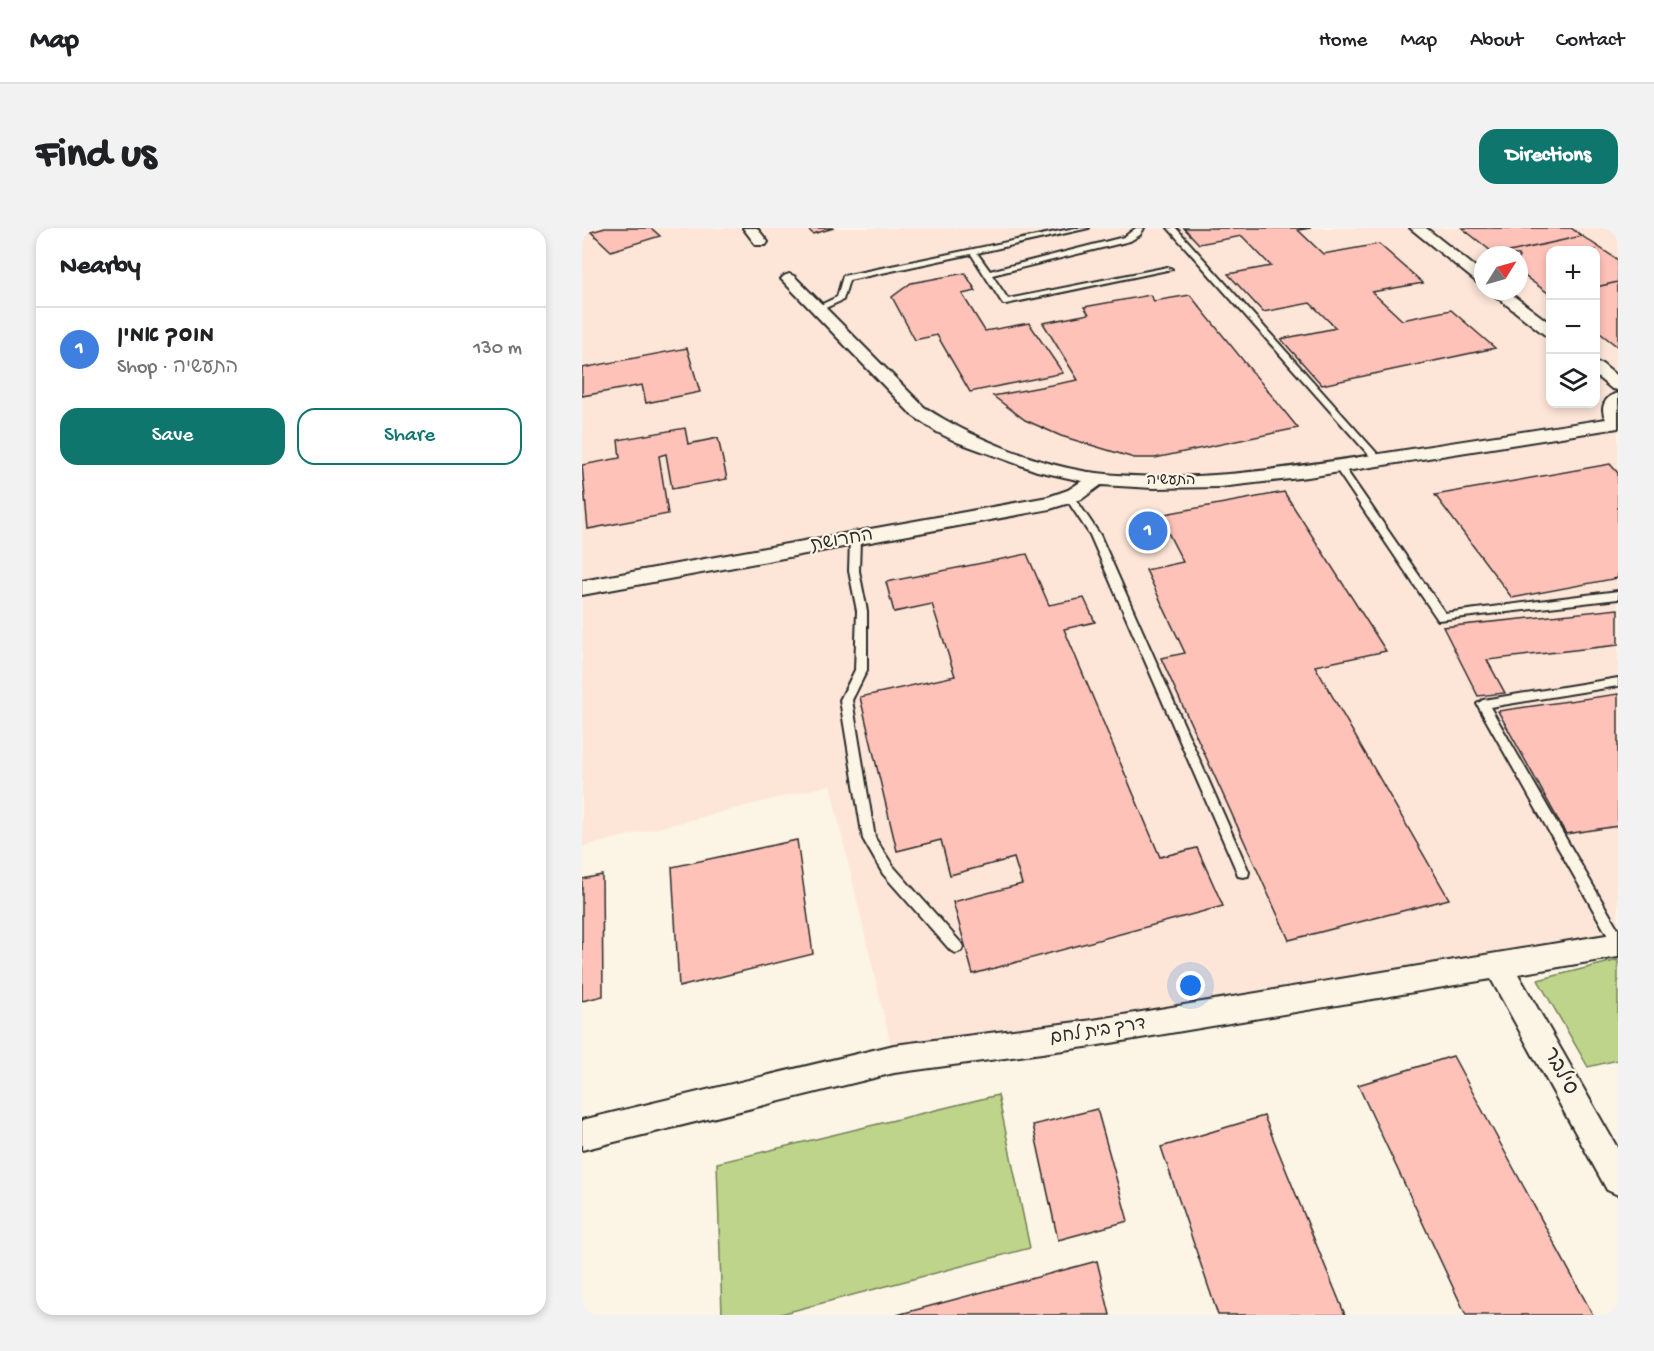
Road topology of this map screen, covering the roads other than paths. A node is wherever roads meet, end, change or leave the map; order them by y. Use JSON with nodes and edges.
{"nodes":[{"id":1,"x":750,"y":228,"type":"edge"},
{"id":2,"x":1084,"y":228,"type":"edge"},
{"id":3,"x":1140,"y":228,"type":"edge"},
{"id":4,"x":1172,"y":228,"type":"edge"},
{"id":5,"x":1417,"y":228,"type":"edge"},
{"id":6,"x":761,"y":242,"type":"dead end"},
{"id":7,"x":973,"y":252,"type":"junction"},
{"id":8,"x":1168,"y":269,"type":"dead end"},
{"id":9,"x":1474,"y":273,"type":"edge"},
{"id":10,"x":988,"y":274,"type":"junction"},
{"id":11,"x":789,"y":279,"type":"dead end"},
{"id":12,"x":1509,"y":300,"type":"edge"},
{"id":13,"x":818,"y":308,"type":"junction"},
{"id":14,"x":1546,"y":328,"type":"edge"},
{"id":15,"x":1600,"y":371,"type":"edge"},
{"id":16,"x":1618,"y":385,"type":"edge"},
{"id":17,"x":1618,"y":398,"type":"edge"},
{"id":18,"x":1618,"y":423,"type":"edge"},
{"id":19,"x":1378,"y":460,"type":"junction"},
{"id":20,"x":1339,"y":466,"type":"junction"},
{"id":21,"x":1096,"y":478,"type":"junction"},
{"id":22,"x":1070,"y":497,"type":"junction"},
{"id":23,"x":855,"y":539,"type":"junction"},
{"id":24,"x":582,"y":588,"type":"edge"},
{"id":25,"x":1618,"y":595,"type":"edge"},
{"id":26,"x":1618,"y":682,"type":"edge"},
{"id":27,"x":1243,"y":872,"type":"dead end"},
{"id":28,"x":1618,"y":943,"type":"edge"},
{"id":29,"x":956,"y":947,"type":"dead end"},
{"id":30,"x":1499,"y":967,"type":"junction"},
{"id":31,"x":582,"y":1135,"type":"edge"},
{"id":32,"x":1618,"y":1179,"type":"edge"}],
"edges":[{"from":1,"to":6,"type":"street"},
{"from":2,"to":7,"type":"lane"},
{"from":3,"to":10,"type":"lane"},
{"from":4,"to":19,"type":"lane"},
{"from":5,"to":9,"type":"street"},
{"from":7,"to":10,"type":"lane"},
{"from":7,"to":13,"type":"lane"},
{"from":8,"to":10,"type":"lane"},
{"from":11,"to":13,"type":"street","name":"התעשיה"},
{"from":12,"to":14,"type":"street"},
{"from":13,"to":21,"type":"street","name":"התעשיה"},
{"from":15,"to":16,"type":"street"},
{"from":17,"to":18,"type":"street"},
{"from":18,"to":19,"type":"street","name":"התעשיה"},
{"from":19,"to":20,"type":"street","name":"התעשיה"},
{"from":20,"to":21,"type":"street","name":"התעשיה"},
{"from":20,"to":25,"type":"lane"},
{"from":21,"to":22,"type":"street","name":"החרושת"},
{"from":22,"to":23,"type":"street","name":"החרושת"},
{"from":22,"to":27,"type":"lane"},
{"from":23,"to":24,"type":"street","name":"החרושת"},
{"from":23,"to":29,"type":"lane"},
{"from":26,"to":28,"type":"lane"},
{"from":28,"to":30,"type":"street","name":"דרך בית לחם"},
{"from":30,"to":31,"type":"street","name":"דרך בית לחם"},
{"from":30,"to":32,"type":"street","name":"סילבר"}]}
